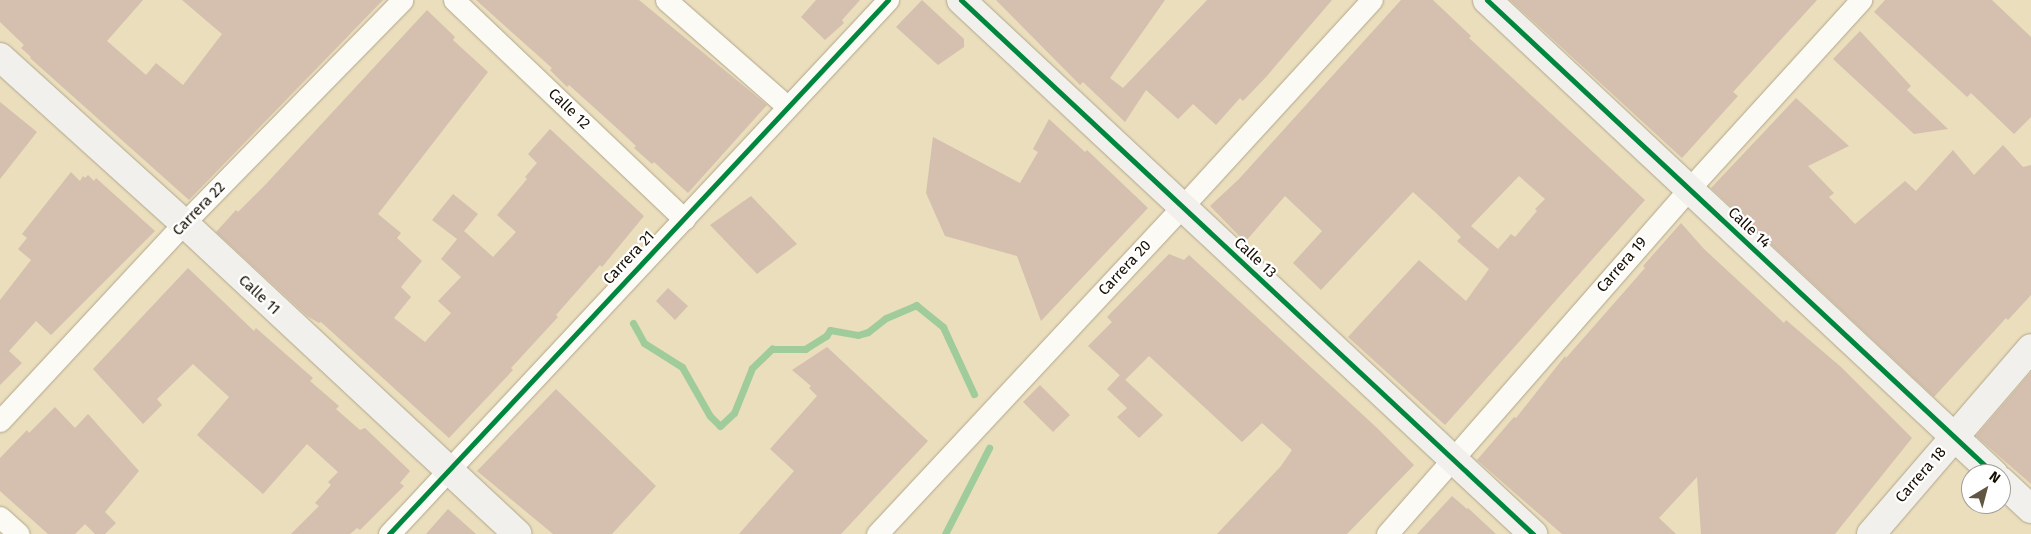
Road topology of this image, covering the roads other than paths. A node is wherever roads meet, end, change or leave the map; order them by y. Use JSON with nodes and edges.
{"nodes":[{"id":1,"x":402,"y":0,"type":"edge"},
{"id":2,"x":454,"y":0,"type":"edge"},
{"id":3,"x":666,"y":0,"type":"edge"},
{"id":4,"x":888,"y":0,"type":"edge"},
{"id":5,"x":960,"y":0,"type":"edge"},
{"id":6,"x":1372,"y":0,"type":"edge"},
{"id":7,"x":1487,"y":0,"type":"edge"},
{"id":8,"x":1861,"y":0,"type":"edge"},
{"id":9,"x":0,"y":57,"type":"edge"},
{"id":10,"x":788,"y":107,"type":"junction"},
{"id":11,"x":1689,"y":188,"type":"junction"},
{"id":12,"x":1182,"y":207,"type":"junction"},
{"id":13,"x":684,"y":218,"type":"junction"},
{"id":14,"x":184,"y":223,"type":"junction"},
{"id":15,"x":2031,"y":348,"type":"edge"},
{"id":16,"x":0,"y":421,"type":"edge"},
{"id":17,"x":1954,"y":436,"type":"junction"},
{"id":18,"x":1452,"y":459,"type":"junction"},
{"id":19,"x":1983,"y":464,"type":"edge"},
{"id":20,"x":448,"y":472,"type":"junction"},
{"id":21,"x":2011,"y":490,"type":"edge"},
{"id":22,"x":2031,"y":509,"type":"edge"},
{"id":23,"x":0,"y":516,"type":"edge"},
{"id":24,"x":19,"y":534,"type":"edge"},
{"id":25,"x":389,"y":534,"type":"edge"},
{"id":26,"x":517,"y":534,"type":"edge"},
{"id":27,"x":877,"y":534,"type":"edge"},
{"id":28,"x":1387,"y":534,"type":"edge"},
{"id":29,"x":1533,"y":534,"type":"edge"},
{"id":30,"x":1871,"y":534,"type":"edge"}],
"edges":[{"from":1,"to":14,"type":"street","name":"Carrera 22"},
{"from":2,"to":13,"type":"street","name":"Calle 12"},
{"from":3,"to":10,"type":"street"},
{"from":4,"to":10,"type":"street","name":"Carrera 21"},
{"from":5,"to":12,"type":"street","name":"Calle 13"},
{"from":6,"to":12,"type":"street","name":"Carrera 20"},
{"from":7,"to":11,"type":"street","name":"Calle 14"},
{"from":8,"to":11,"type":"street","name":"Carrera 19"},
{"from":9,"to":14,"type":"street","name":"Calle 11"},
{"from":10,"to":13,"type":"street","name":"Carrera 21"},
{"from":11,"to":17,"type":"street","name":"Calle 14"},
{"from":11,"to":18,"type":"street","name":"Carrera 19"},
{"from":12,"to":18,"type":"street","name":"Calle 13"},
{"from":12,"to":27,"type":"street","name":"Carrera 20"},
{"from":13,"to":20,"type":"street","name":"Carrera 21"},
{"from":14,"to":16,"type":"street","name":"Carrera 22"},
{"from":14,"to":20,"type":"street","name":"Calle 11"},
{"from":15,"to":17,"type":"street","name":"Carrera 18"},
{"from":17,"to":19,"type":"street","name":"Calle 14"},
{"from":17,"to":30,"type":"street","name":"Carrera 18"},
{"from":18,"to":28,"type":"street","name":"Carrera 19"},
{"from":18,"to":29,"type":"street","name":"Calle 13"},
{"from":20,"to":25,"type":"street","name":"Carrera 21"},
{"from":20,"to":26,"type":"street","name":"Calle 11"},
{"from":21,"to":22,"type":"street"},
{"from":23,"to":24,"type":"street"}]}
